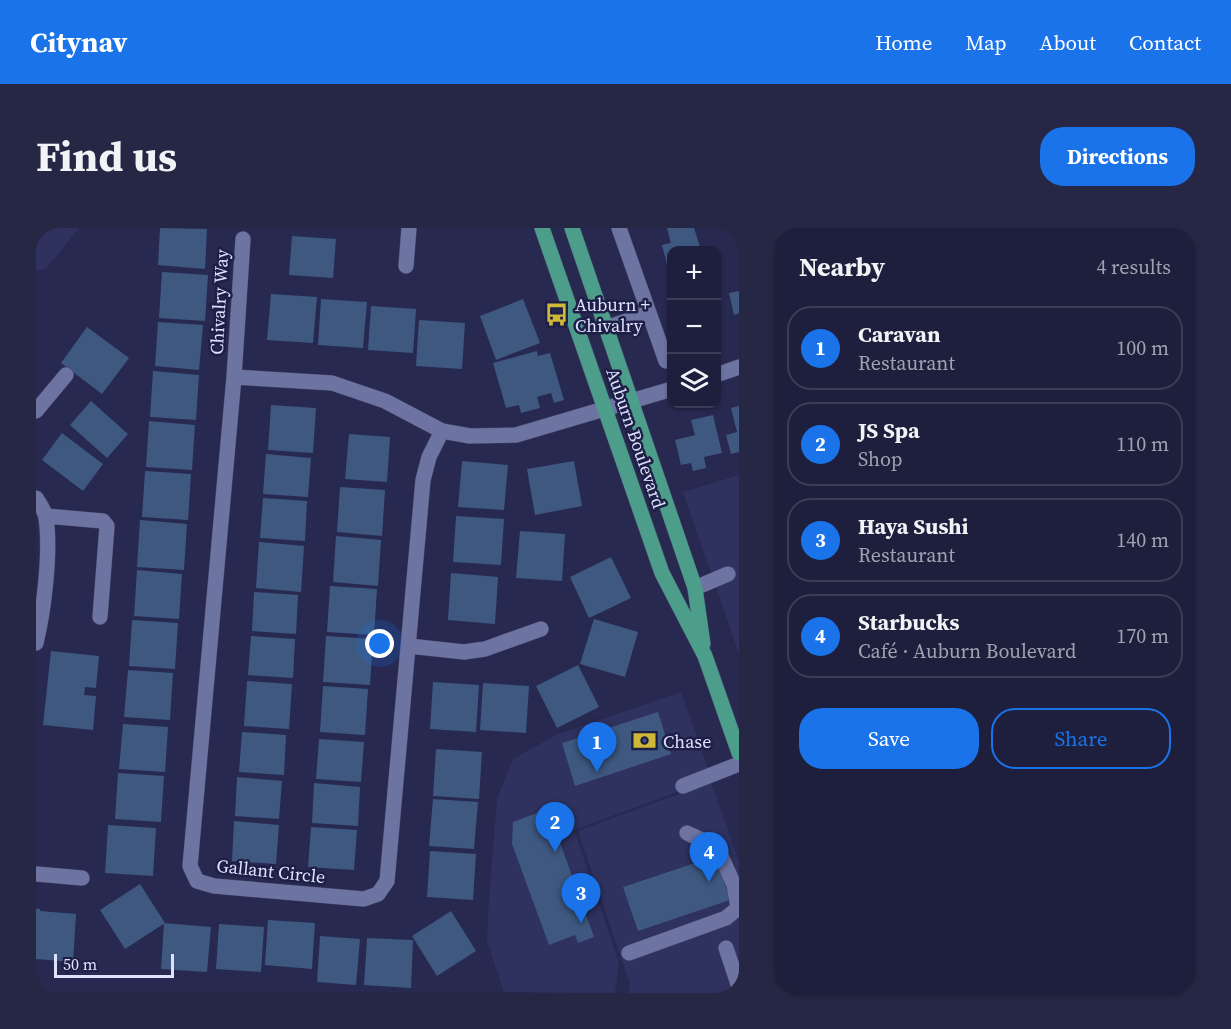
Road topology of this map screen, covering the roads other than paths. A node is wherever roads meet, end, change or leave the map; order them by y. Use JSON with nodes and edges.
{"nodes":[{"id":1,"x":409,"y":228,"type":"edge"},
{"id":2,"x":541,"y":228,"type":"edge"},
{"id":3,"x":572,"y":228,"type":"edge"},
{"id":4,"x":619,"y":228,"type":"edge"},
{"id":5,"x":243,"y":239,"type":"dead end"},
{"id":6,"x":406,"y":266,"type":"dead end"},
{"id":7,"x":649,"y":313,"type":"junction"},
{"id":8,"x":606,"y":328,"type":"junction"},
{"id":9,"x":666,"y":361,"type":"dead end"},
{"id":10,"x":739,"y":367,"type":"edge"},
{"id":11,"x":721,"y":374,"type":"edge"},
{"id":12,"x":66,"y":375,"type":"dead end"},
{"id":13,"x":234,"y":377,"type":"junction"},
{"id":14,"x":667,"y":390,"type":"edge"},
{"id":15,"x":630,"y":401,"type":"junction"},
{"id":16,"x":605,"y":409,"type":"junction"},
{"id":17,"x":36,"y":411,"type":"edge"},
{"id":18,"x":442,"y":431,"type":"junction"},
{"id":19,"x":36,"y":498,"type":"edge"},
{"id":20,"x":46,"y":516,"type":"junction"},
{"id":21,"x":728,"y":574,"type":"dead end"},
{"id":22,"x":695,"y":588,"type":"junction"},
{"id":23,"x":100,"y":617,"type":"dead end"},
{"id":24,"x":541,"y":629,"type":"dead end"},
{"id":25,"x":36,"y":643,"type":"edge"},
{"id":26,"x":409,"y":646,"type":"junction"},
{"id":27,"x":705,"y":656,"type":"junction"},
{"id":28,"x":734,"y":721,"type":"edge"},
{"id":29,"x":739,"y":753,"type":"edge"},
{"id":30,"x":739,"y":764,"type":"edge"},
{"id":31,"x":683,"y":786,"type":"dead end"},
{"id":32,"x":687,"y":833,"type":"dead end"},
{"id":33,"x":36,"y":874,"type":"edge"},
{"id":34,"x":81,"y":878,"type":"dead end"},
{"id":35,"x":726,"y":948,"type":"dead end"},
{"id":36,"x":629,"y":953,"type":"dead end"},
{"id":37,"x":739,"y":987,"type":"edge"}],
"edges":[{"from":1,"to":6,"type":"street"},
{"from":2,"to":16,"type":"main road","name":"Auburn Boulevard"},
{"from":3,"to":8,"type":"main road","name":"Auburn Boulevard"},
{"from":4,"to":7,"type":"street"},
{"from":5,"to":13,"type":"street","name":"Chivalry Way"},
{"from":7,"to":8,"type":"street"},
{"from":7,"to":9,"type":"street"},
{"from":8,"to":15,"type":"main road","name":"Auburn Boulevard"},
{"from":10,"to":11,"type":"street"},
{"from":12,"to":17,"type":"street"},
{"from":13,"to":18,"type":"street","name":"Chivalry Way"},
{"from":13,"to":26,"type":"street","name":"Gallant Circle"},
{"from":14,"to":15,"type":"street","name":"Chivalry Way"},
{"from":15,"to":16,"type":"street","name":"Chivalry Way"},
{"from":15,"to":22,"type":"main road","name":"Auburn Boulevard"},
{"from":16,"to":18,"type":"street","name":"Chivalry Way"},
{"from":16,"to":27,"type":"main road","name":"Auburn Boulevard"},
{"from":18,"to":26,"type":"street","name":"Gallant Circle"},
{"from":19,"to":20,"type":"street"},
{"from":20,"to":23,"type":"street"},
{"from":20,"to":25,"type":"street"},
{"from":21,"to":22,"type":"street"},
{"from":22,"to":27,"type":"main road","name":"Auburn Boulevard"},
{"from":24,"to":26,"type":"street"},
{"from":27,"to":28,"type":"main road","name":"Auburn Boulevard"},
{"from":28,"to":29,"type":"main road","name":"Auburn Boulevard"},
{"from":30,"to":31,"type":"street"},
{"from":32,"to":36,"type":"street"},
{"from":33,"to":34,"type":"street"},
{"from":35,"to":37,"type":"street"}]}
